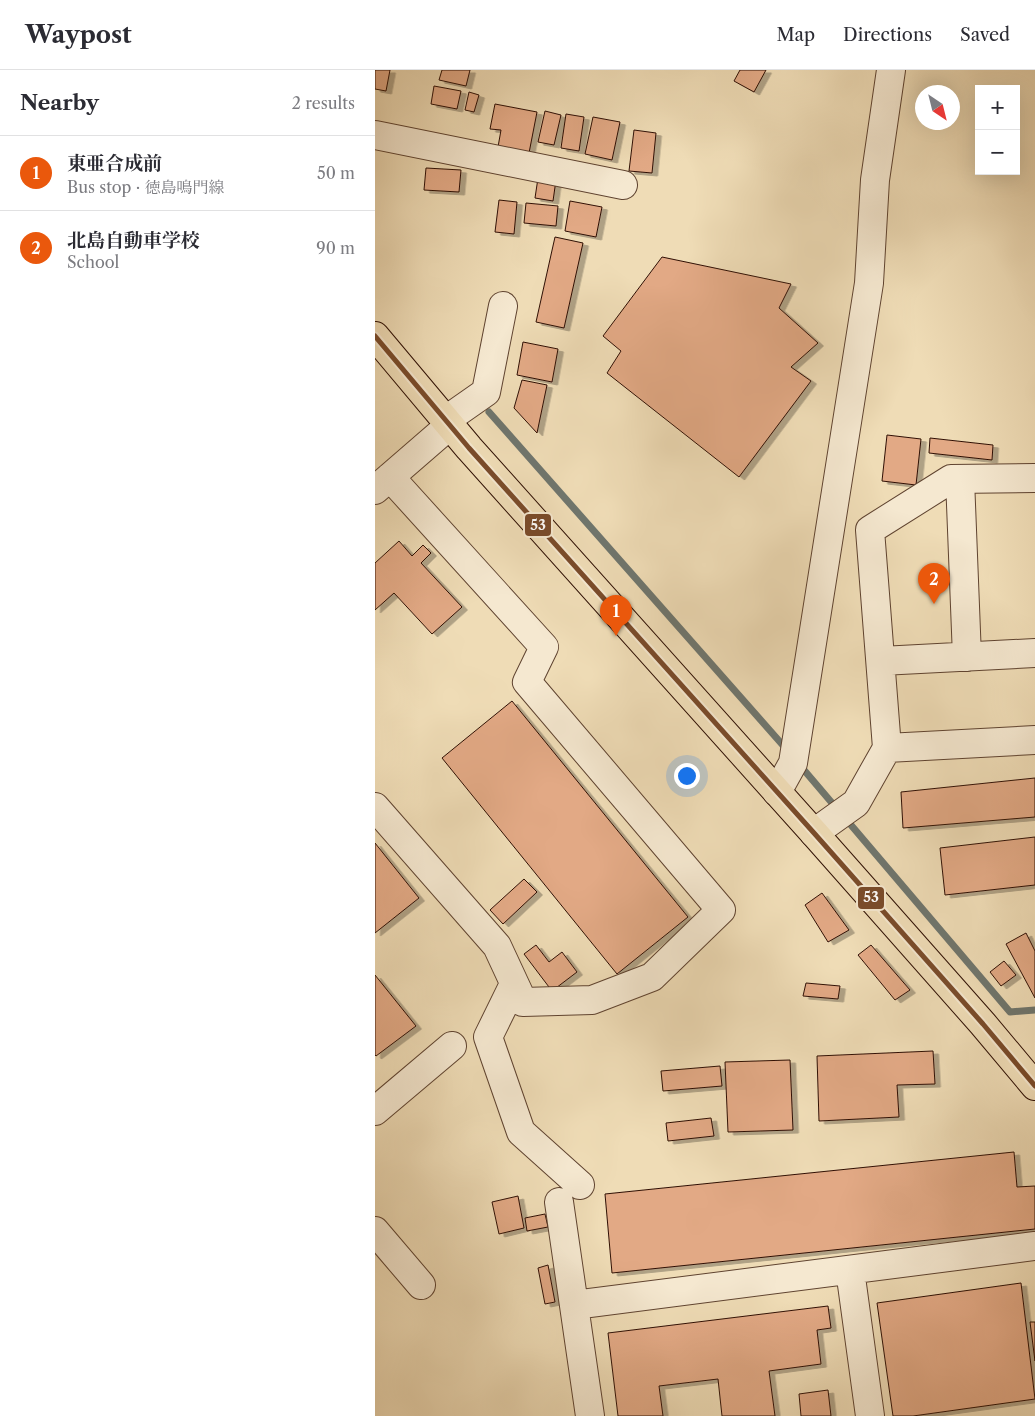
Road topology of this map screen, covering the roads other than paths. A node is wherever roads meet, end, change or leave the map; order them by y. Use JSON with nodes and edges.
{"nodes":[{"id":1,"x":891,"y":70,"type":"edge"},
{"id":2,"x":375,"y":135,"type":"edge"},
{"id":3,"x":623,"y":185,"type":"dead end"},
{"id":4,"x":503,"y":306,"type":"dead end"},
{"id":5,"x":375,"y":336,"type":"edge"},
{"id":6,"x":448,"y":422,"type":"junction"},
{"id":7,"x":1035,"y":478,"type":"edge"},
{"id":8,"x":960,"y":479,"type":"junction"},
{"id":9,"x":383,"y":484,"type":"edge"},
{"id":10,"x":1035,"y":654,"type":"edge"},
{"id":11,"x":967,"y":657,"type":"junction"},
{"id":12,"x":881,"y":661,"type":"junction"},
{"id":13,"x":1035,"y":740,"type":"edge"},
{"id":14,"x":887,"y":748,"type":"junction"},
{"id":15,"x":777,"y":792,"type":"junction"},
{"id":16,"x":375,"y":807,"type":"edge"},
{"id":17,"x":814,"y":833,"type":"junction"},
{"id":18,"x":514,"y":984,"type":"junction"},
{"id":19,"x":452,"y":1046,"type":"dead end"},
{"id":20,"x":1035,"y":1086,"type":"edge"},
{"id":21,"x":375,"y":1111,"type":"edge"},
{"id":22,"x":375,"y":1230,"type":"edge"},
{"id":23,"x":1035,"y":1246,"type":"edge"},
{"id":24,"x":850,"y":1270,"type":"junction"},
{"id":25,"x":421,"y":1285,"type":"dead end"},
{"id":26,"x":574,"y":1305,"type":"junction"},
{"id":27,"x":590,"y":1416,"type":"edge"},
{"id":28,"x":870,"y":1416,"type":"edge"}],
"edges":[{"from":1,"to":15,"type":"street"},
{"from":2,"to":3,"type":"street"},
{"from":4,"to":6,"type":"street"},
{"from":5,"to":6,"type":"main road"},
{"from":6,"to":9,"type":"street"},
{"from":6,"to":15,"type":"main road"},
{"from":7,"to":8,"type":"street"},
{"from":8,"to":11,"type":"street"},
{"from":8,"to":12,"type":"street"},
{"from":9,"to":18,"type":"street"},
{"from":10,"to":11,"type":"street"},
{"from":11,"to":12,"type":"street"},
{"from":12,"to":14,"type":"street"},
{"from":13,"to":14,"type":"street"},
{"from":14,"to":17,"type":"street"},
{"from":15,"to":17,"type":"main road"},
{"from":16,"to":18,"type":"street"},
{"from":17,"to":20,"type":"main road"},
{"from":18,"to":26,"type":"street"},
{"from":19,"to":21,"type":"street"},
{"from":22,"to":25,"type":"street"},
{"from":23,"to":24,"type":"street"},
{"from":24,"to":26,"type":"street"},
{"from":24,"to":28,"type":"street"},
{"from":26,"to":27,"type":"street"}]}
